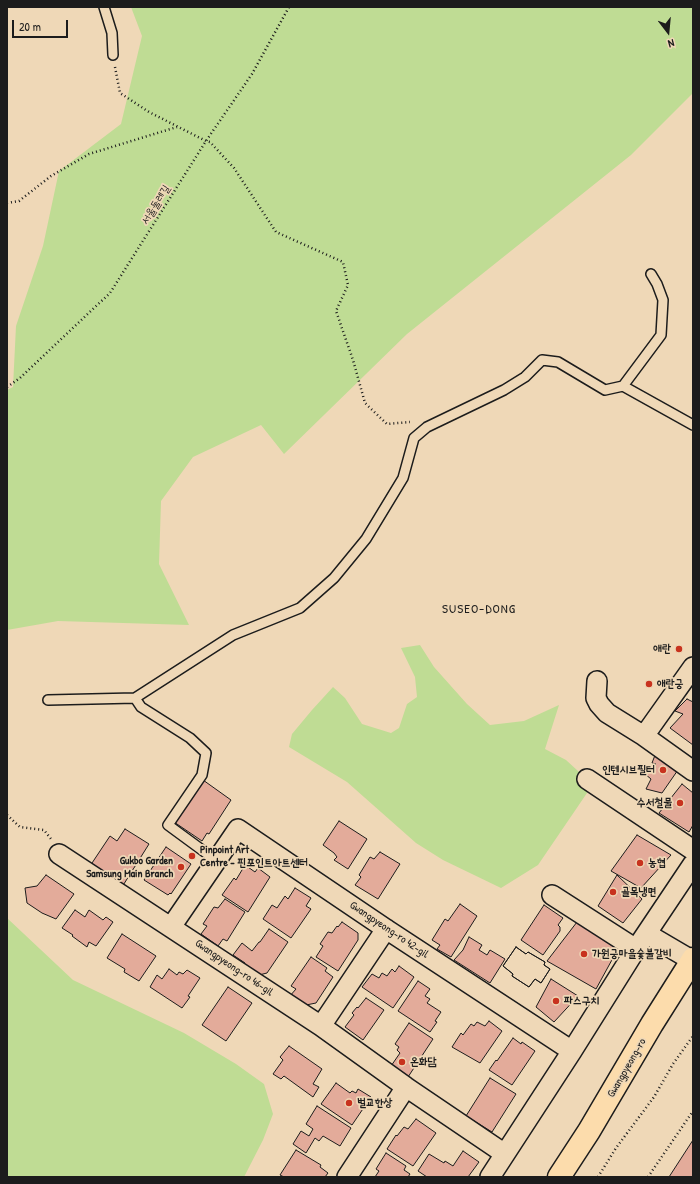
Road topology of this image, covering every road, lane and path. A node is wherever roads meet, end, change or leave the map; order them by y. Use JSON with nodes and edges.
{"nodes":[{"id":1,"x":104,"y":7,"type":"edge"},
{"id":2,"x":289,"y":7,"type":"edge"},
{"id":3,"x":113,"y":55,"type":"joint"},
{"id":4,"x":178,"y":127,"type":"junction"},
{"id":5,"x":206,"y":141,"type":"junction"},
{"id":6,"x":7,"y":203,"type":"edge"},
{"id":7,"x":651,"y":274,"type":"dead end"},
{"id":8,"x":623,"y":386,"type":"junction"},
{"id":9,"x":7,"y":387,"type":"edge"},
{"id":10,"x":438,"y":421,"type":"junction"},
{"id":11,"x":693,"y":425,"type":"edge"},
{"id":12,"x":693,"y":667,"type":"edge"},
{"id":13,"x":597,"y":681,"type":"dead end"},
{"id":14,"x":135,"y":698,"type":"junction"},
{"id":15,"x":48,"y":700,"type":"dead end"},
{"id":16,"x":644,"y":736,"type":"junction"},
{"id":17,"x":693,"y":771,"type":"edge"},
{"id":18,"x":587,"y":779,"type":"dead end"},
{"id":19,"x":7,"y":815,"type":"edge"},
{"id":20,"x":693,"y":850,"type":"edge"},
{"id":21,"x":59,"y":854,"type":"joint"},
{"id":22,"x":217,"y":861,"type":"junction"},
{"id":23,"x":693,"y":864,"type":"edge"},
{"id":24,"x":552,"y":895,"type":"dead end"},
{"id":25,"x":172,"y":927,"type":"junction"},
{"id":26,"x":386,"y":929,"type":"junction"},
{"id":27,"x":647,"y":934,"type":"junction"},
{"id":28,"x":636,"y":949,"type":"junction"},
{"id":29,"x":693,"y":960,"type":"edge"},
{"id":30,"x":320,"y":1026,"type":"junction"},
{"id":31,"x":693,"y":1036,"type":"edge"},
{"id":32,"x":572,"y":1052,"type":"junction"},
{"id":33,"x":406,"y":1087,"type":"junction"},
{"id":34,"x":693,"y":1111,"type":"edge"},
{"id":35,"x":505,"y":1154,"type":"junction"},
{"id":36,"x":347,"y":1177,"type":"edge"},
{"id":37,"x":490,"y":1177,"type":"edge"},
{"id":38,"x":559,"y":1177,"type":"edge"},
{"id":39,"x":598,"y":1177,"type":"edge"},
{"id":40,"x":648,"y":1177,"type":"edge"}],
"edges":[{"from":1,"to":3,"type":"lane"},
{"from":2,"to":5,"type":"path","name":"서울둘레길"},
{"from":3,"to":4,"type":"path"},
{"from":4,"to":5,"type":"path"},
{"from":4,"to":6,"type":"path"},
{"from":5,"to":9,"type":"path","name":"서울둘레길"},
{"from":5,"to":10,"type":"path"},
{"from":7,"to":8,"type":"lane"},
{"from":8,"to":10,"type":"lane"},
{"from":8,"to":11,"type":"lane"},
{"from":10,"to":14,"type":"lane"},
{"from":12,"to":16,"type":"street"},
{"from":13,"to":16,"type":"street"},
{"from":14,"to":15,"type":"lane"},
{"from":14,"to":22,"type":"lane"},
{"from":16,"to":17,"type":"street"},
{"from":18,"to":20,"type":"street"},
{"from":19,"to":21,"type":"path"},
{"from":21,"to":25,"type":"street","name":"Gwangpyeong-ro 46-gil"},
{"from":22,"to":25,"type":"street","name":"Gwangpyeong-ro 42-gil"},
{"from":22,"to":26,"type":"street","name":"Gwangpyeong-ro 42-gil"},
{"from":23,"to":27,"type":"street"},
{"from":24,"to":28,"type":"street"},
{"from":25,"to":30,"type":"street","name":"Gwangpyeong-ro 46-gil"},
{"from":26,"to":30,"type":"street"},
{"from":26,"to":32,"type":"street","name":"Gwangpyeong-ro 42-gil"},
{"from":27,"to":28,"type":"street"},
{"from":27,"to":29,"type":"street"},
{"from":28,"to":32,"type":"street"},
{"from":29,"to":38,"type":"main road","name":"Gwangpyeong-ro"},
{"from":30,"to":33,"type":"street","name":"Gwangpyeong-ro 46-gil"},
{"from":31,"to":39,"type":"path"},
{"from":32,"to":35,"type":"street"},
{"from":33,"to":35,"type":"street","name":"Gwangpyeong-ro 46-gil"},
{"from":33,"to":36,"type":"street"},
{"from":34,"to":40,"type":"path"},
{"from":35,"to":37,"type":"street"}]}
